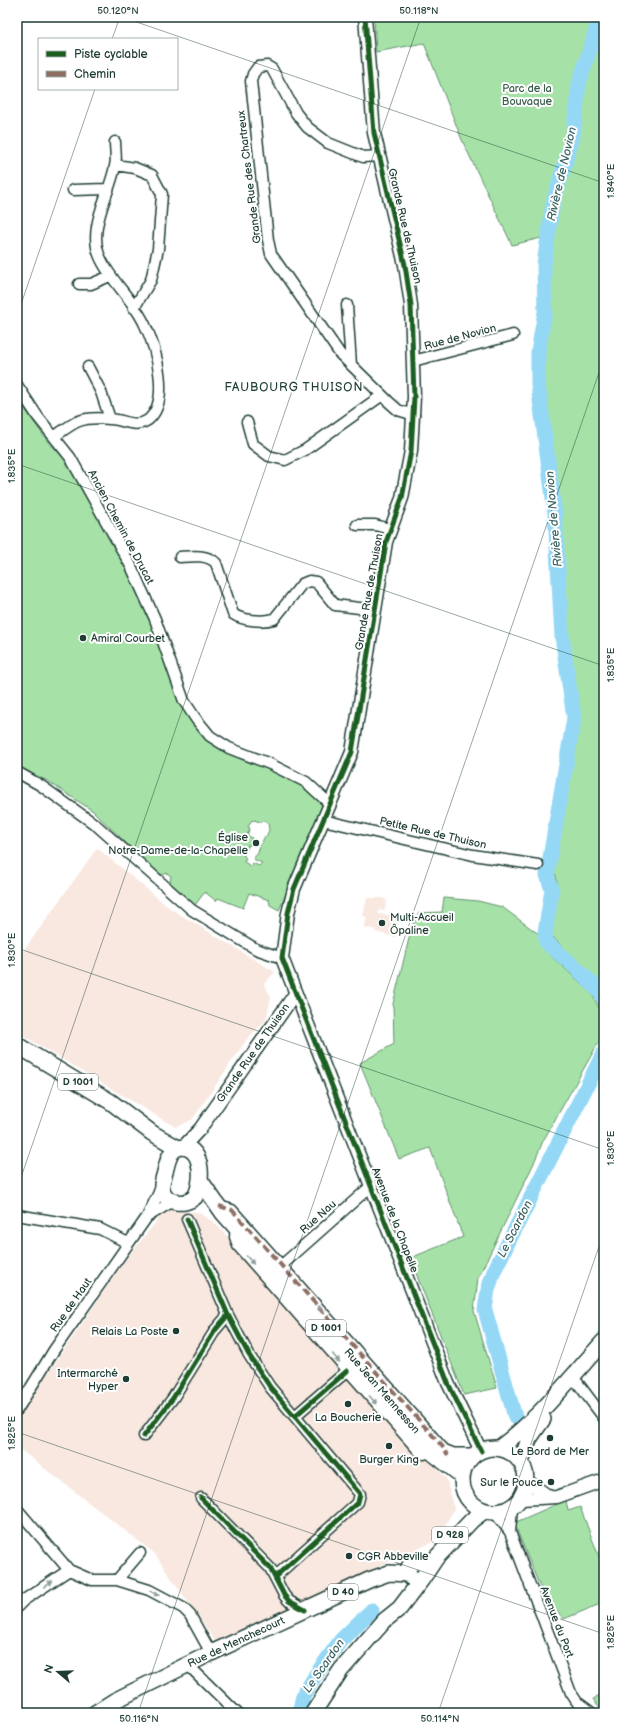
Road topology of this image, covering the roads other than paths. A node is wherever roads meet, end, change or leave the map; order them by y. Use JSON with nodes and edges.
{"nodes":[{"id":1,"x":365,"y":17,"type":"edge"},
{"id":2,"x":115,"y":142,"type":"dead end"},
{"id":3,"x":378,"y":156,"type":"junction"},
{"id":4,"x":116,"y":165,"type":"junction"},
{"id":5,"x":74,"y":190,"type":"dead end"},
{"id":6,"x":108,"y":190,"type":"junction"},
{"id":7,"x":110,"y":276,"type":"junction"},
{"id":8,"x":79,"y":284,"type":"dead end"},
{"id":9,"x":347,"y":305,"type":"dead end"},
{"id":10,"x":134,"y":308,"type":"junction"},
{"id":11,"x":513,"y":335,"type":"dead end"},
{"id":12,"x":413,"y":361,"type":"junction"},
{"id":13,"x":351,"y":365,"type":"junction"},
{"id":14,"x":88,"y":367,"type":"dead end"},
{"id":15,"x":17,"y":385,"type":"edge"},
{"id":16,"x":381,"y":396,"type":"junction"},
{"id":17,"x":414,"y":415,"type":"junction"},
{"id":18,"x":110,"y":418,"type":"junction"},
{"id":19,"x":247,"y":422,"type":"dead end"},
{"id":20,"x":54,"y":437,"type":"junction"},
{"id":21,"x":357,"y":525,"type":"dead end"},
{"id":22,"x":390,"y":529,"type":"junction"},
{"id":23,"x":180,"y":557,"type":"dead end"},
{"id":24,"x":375,"y":610,"type":"junction"},
{"id":25,"x":17,"y":772,"type":"edge"},
{"id":26,"x":330,"y":804,"type":"junction"},
{"id":27,"x":323,"y":820,"type":"junction"},
{"id":28,"x":538,"y":865,"type":"dead end"},
{"id":29,"x":282,"y":958,"type":"junction"},
{"id":30,"x":295,"y":994,"type":"junction"},
{"id":31,"x":17,"y":1045,"type":"edge"},
{"id":32,"x":200,"y":1128,"type":"junction"},
{"id":33,"x":176,"y":1151,"type":"junction"},
{"id":34,"x":197,"y":1154,"type":"junction"},
{"id":35,"x":200,"y":1180,"type":"junction"},
{"id":36,"x":162,"y":1186,"type":"junction"},
{"id":37,"x":371,"y":1186,"type":"junction"},
{"id":38,"x":193,"y":1200,"type":"junction"},
{"id":39,"x":174,"y":1201,"type":"junction"},
{"id":40,"x":221,"y":1209,"type":"junction"},
{"id":41,"x":17,"y":1215,"type":"edge"},
{"id":42,"x":148,"y":1217,"type":"junction"},
{"id":43,"x":187,"y":1219,"type":"dead end"},
{"id":44,"x":236,"y":1226,"type":"junction"},
{"id":45,"x":128,"y":1243,"type":"junction"},
{"id":46,"x":282,"y":1266,"type":"junction"},
{"id":47,"x":228,"y":1315,"type":"junction"},
{"id":48,"x":604,"y":1341,"type":"edge"},
{"id":49,"x":604,"y":1351,"type":"edge"},
{"id":50,"x":347,"y":1371,"type":"junction"},
{"id":51,"x":576,"y":1382,"type":"junction"},
{"id":52,"x":17,"y":1410,"type":"edge"},
{"id":53,"x":295,"y":1416,"type":"junction"},
{"id":54,"x":604,"y":1418,"type":"edge"},
{"id":55,"x":144,"y":1436,"type":"dead end"},
{"id":56,"x":499,"y":1448,"type":"junction"},
{"id":57,"x":436,"y":1451,"type":"junction"},
{"id":58,"x":477,"y":1454,"type":"junction"},
{"id":59,"x":521,"y":1462,"type":"junction"},
{"id":60,"x":462,"y":1476,"type":"junction"},
{"id":61,"x":604,"y":1480,"type":"edge"},
{"id":62,"x":527,"y":1481,"type":"junction"},
{"id":63,"x":548,"y":1496,"type":"junction"},
{"id":64,"x":201,"y":1498,"type":"dead end"},
{"id":65,"x":467,"y":1498,"type":"junction"},
{"id":66,"x":517,"y":1503,"type":"junction"},
{"id":67,"x":17,"y":1509,"type":"edge"},
{"id":68,"x":489,"y":1512,"type":"junction"},
{"id":69,"x":510,"y":1532,"type":"junction"},
{"id":70,"x":140,"y":1552,"type":"dead end"},
{"id":71,"x":69,"y":1570,"type":"junction"},
{"id":72,"x":416,"y":1571,"type":"junction"},
{"id":73,"x":275,"y":1577,"type":"junction"},
{"id":74,"x":117,"y":1580,"type":"junction"},
{"id":75,"x":284,"y":1595,"type":"junction"},
{"id":76,"x":17,"y":1607,"type":"edge"},
{"id":77,"x":305,"y":1610,"type":"junction"},
{"id":78,"x":278,"y":1622,"type":"junction"},
{"id":79,"x":212,"y":1653,"type":"junction"},
{"id":80,"x":188,"y":1665,"type":"junction"},
{"id":81,"x":95,"y":1713,"type":"edge"},
{"id":82,"x":237,"y":1713,"type":"edge"},
{"id":83,"x":309,"y":1713,"type":"edge"},
{"id":84,"x":313,"y":1713,"type":"edge"},
{"id":85,"x":592,"y":1713,"type":"edge"}],
"edges":[{"from":1,"to":3,"type":"street","name":"Grande Rue de Thuison"},
{"from":2,"to":4,"type":"street"},
{"from":3,"to":12,"type":"street","name":"Grande Rue de Thuison"},
{"from":3,"to":13,"type":"street","name":"Grande Rue des Chartreux"},
{"from":4,"to":6,"type":"street"},
{"from":4,"to":10,"type":"street"},
{"from":5,"to":6,"type":"street"},
{"from":6,"to":7,"type":"street"},
{"from":7,"to":8,"type":"street"},
{"from":7,"to":10,"type":"street"},
{"from":9,"to":13,"type":"street"},
{"from":10,"to":18,"type":"street"},
{"from":11,"to":12,"type":"street","name":"Rue de Novion"},
{"from":12,"to":17,"type":"street","name":"Grande Rue de Thuison"},
{"from":13,"to":16,"type":"street","name":"Grande Rue des Chartreux"},
{"from":14,"to":18,"type":"street"},
{"from":15,"to":20,"type":"street","name":"Ancien Chemin de Drucat"},
{"from":16,"to":17,"type":"street","name":"Grande Rue des Chartreux"},
{"from":16,"to":19,"type":"street"},
{"from":17,"to":22,"type":"street","name":"Grande Rue de Thuison"},
{"from":18,"to":20,"type":"street"},
{"from":20,"to":26,"type":"street","name":"Ancien Chemin de Drucat"},
{"from":21,"to":22,"type":"street"},
{"from":22,"to":24,"type":"street","name":"Grande Rue de Thuison"},
{"from":23,"to":24,"type":"street"},
{"from":24,"to":26,"type":"street","name":"Grande Rue de Thuison"},
{"from":25,"to":29,"type":"street"},
{"from":26,"to":27,"type":"street","name":"Grande Rue de Thuison"},
{"from":27,"to":28,"type":"street","name":"Petite Rue de Thuison"},
{"from":27,"to":29,"type":"street","name":"Grande Rue de Thuison"},
{"from":29,"to":30,"type":"street","name":"Grande Rue de Thuison"},
{"from":30,"to":32,"type":"street","name":"Grande Rue de Thuison"},
{"from":30,"to":37,"type":"street","name":"Avenue de la Chapelle"},
{"from":31,"to":33,"type":"main road","number":"D 1001"},
{"from":32,"to":33,"type":"street","name":"Grande Rue de Thuison"},
{"from":32,"to":34,"type":"street","name":"Grande Rue de Thuison"},
{"from":33,"to":34,"type":"main road"},
{"from":33,"to":36,"type":"main road"},
{"from":34,"to":35,"type":"main road"},
{"from":35,"to":38,"type":"main road"},
{"from":35,"to":40,"type":"main road","name":"Rue Jean Mennesson","number":"D 1001"},
{"from":36,"to":39,"type":"main road"},
{"from":36,"to":42,"type":"street","name":"Rue de Haut"},
{"from":37,"to":46,"type":"street","name":"Rue Nau"},
{"from":37,"to":58,"type":"street","name":"Avenue de la Chapelle"},
{"from":38,"to":39,"type":"main road"},
{"from":38,"to":40,"type":"main road","name":"Rue Jean Mennesson","number":"D 1001"},
{"from":39,"to":42,"type":"street","name":"Rue de Haut"},
{"from":40,"to":44,"type":"main road","name":"Rue Jean Mennesson","number":"D 1001"},
{"from":40,"to":46,"type":"street"},
{"from":41,"to":45,"type":"street"},
{"from":42,"to":45,"type":"street","name":"Rue de Haut"},
{"from":43,"to":47,"type":"street"},
{"from":44,"to":50,"type":"street","one_way":true},
{"from":44,"to":57,"type":"main road","name":"Rue Jean Mennesson","number":"D 1001"},
{"from":45,"to":52,"type":"street","name":"Rue de Haut"},
{"from":57,"to":46,"type":"street","one_way":true},
{"from":47,"to":53,"type":"street"},
{"from":47,"to":55,"type":"street"},
{"from":48,"to":56,"type":"main road"},
{"from":49,"to":51,"type":"main road"},
{"from":50,"to":53,"type":"street"},
{"from":50,"to":57,"type":"street","one_way":true},
{"from":51,"to":54,"type":"street"},
{"from":51,"to":59,"type":"main road"},
{"from":53,"to":73,"type":"street"},
{"from":56,"to":58,"type":"main road"},
{"from":56,"to":59,"type":"main road"},
{"from":57,"to":58,"type":"main road"},
{"from":57,"to":60,"type":"main road","name":"Rue Jean Mennesson","number":"D 1001"},
{"from":58,"to":60,"type":"main road"},
{"from":59,"to":62,"type":"main road"},
{"from":60,"to":65,"type":"main road"},
{"from":61,"to":63,"type":"street"},
{"from":62,"to":63,"type":"street"},
{"from":62,"to":66,"type":"main road"},
{"from":63,"to":66,"type":"street"},
{"from":64,"to":73,"type":"street"},
{"from":65,"to":68,"type":"main road"},
{"from":65,"to":72,"type":"main road","number":"D 928"},
{"from":66,"to":68,"type":"main road"},
{"from":66,"to":69,"type":"street","name":"Avenue du Port"},
{"from":67,"to":71,"type":"street"},
{"from":68,"to":69,"type":"street","name":"Avenue du Port"},
{"from":68,"to":72,"type":"main road","number":"D 928"},
{"from":69,"to":85,"type":"street","name":"Avenue du Port"},
{"from":70,"to":74,"type":"street"},
{"from":71,"to":74,"type":"street"},
{"from":76,"to":71,"type":"street","one_way":true},
{"from":72,"to":77,"type":"main road","name":"Rue de Menchecourt","number":"D 40"},
{"from":72,"to":83,"type":"main road","number":"D 928"},
{"from":72,"to":84,"type":"main road","number":"D 928"},
{"from":73,"to":75,"type":"street"},
{"from":74,"to":79,"type":"street","one_way":true},
{"from":75,"to":77,"type":"street"},
{"from":75,"to":78,"type":"street"},
{"from":77,"to":78,"type":"main road","name":"Rue de Menchecourt","number":"D 40"},
{"from":78,"to":79,"type":"main road","name":"Rue de Menchecourt","number":"D 40"},
{"from":79,"to":80,"type":"main road","name":"Rue de Menchecourt","number":"D 40"},
{"from":80,"to":81,"type":"main road","name":"Rue de Menchecourt","number":"D 40"},
{"from":80,"to":82,"type":"street"}]}
